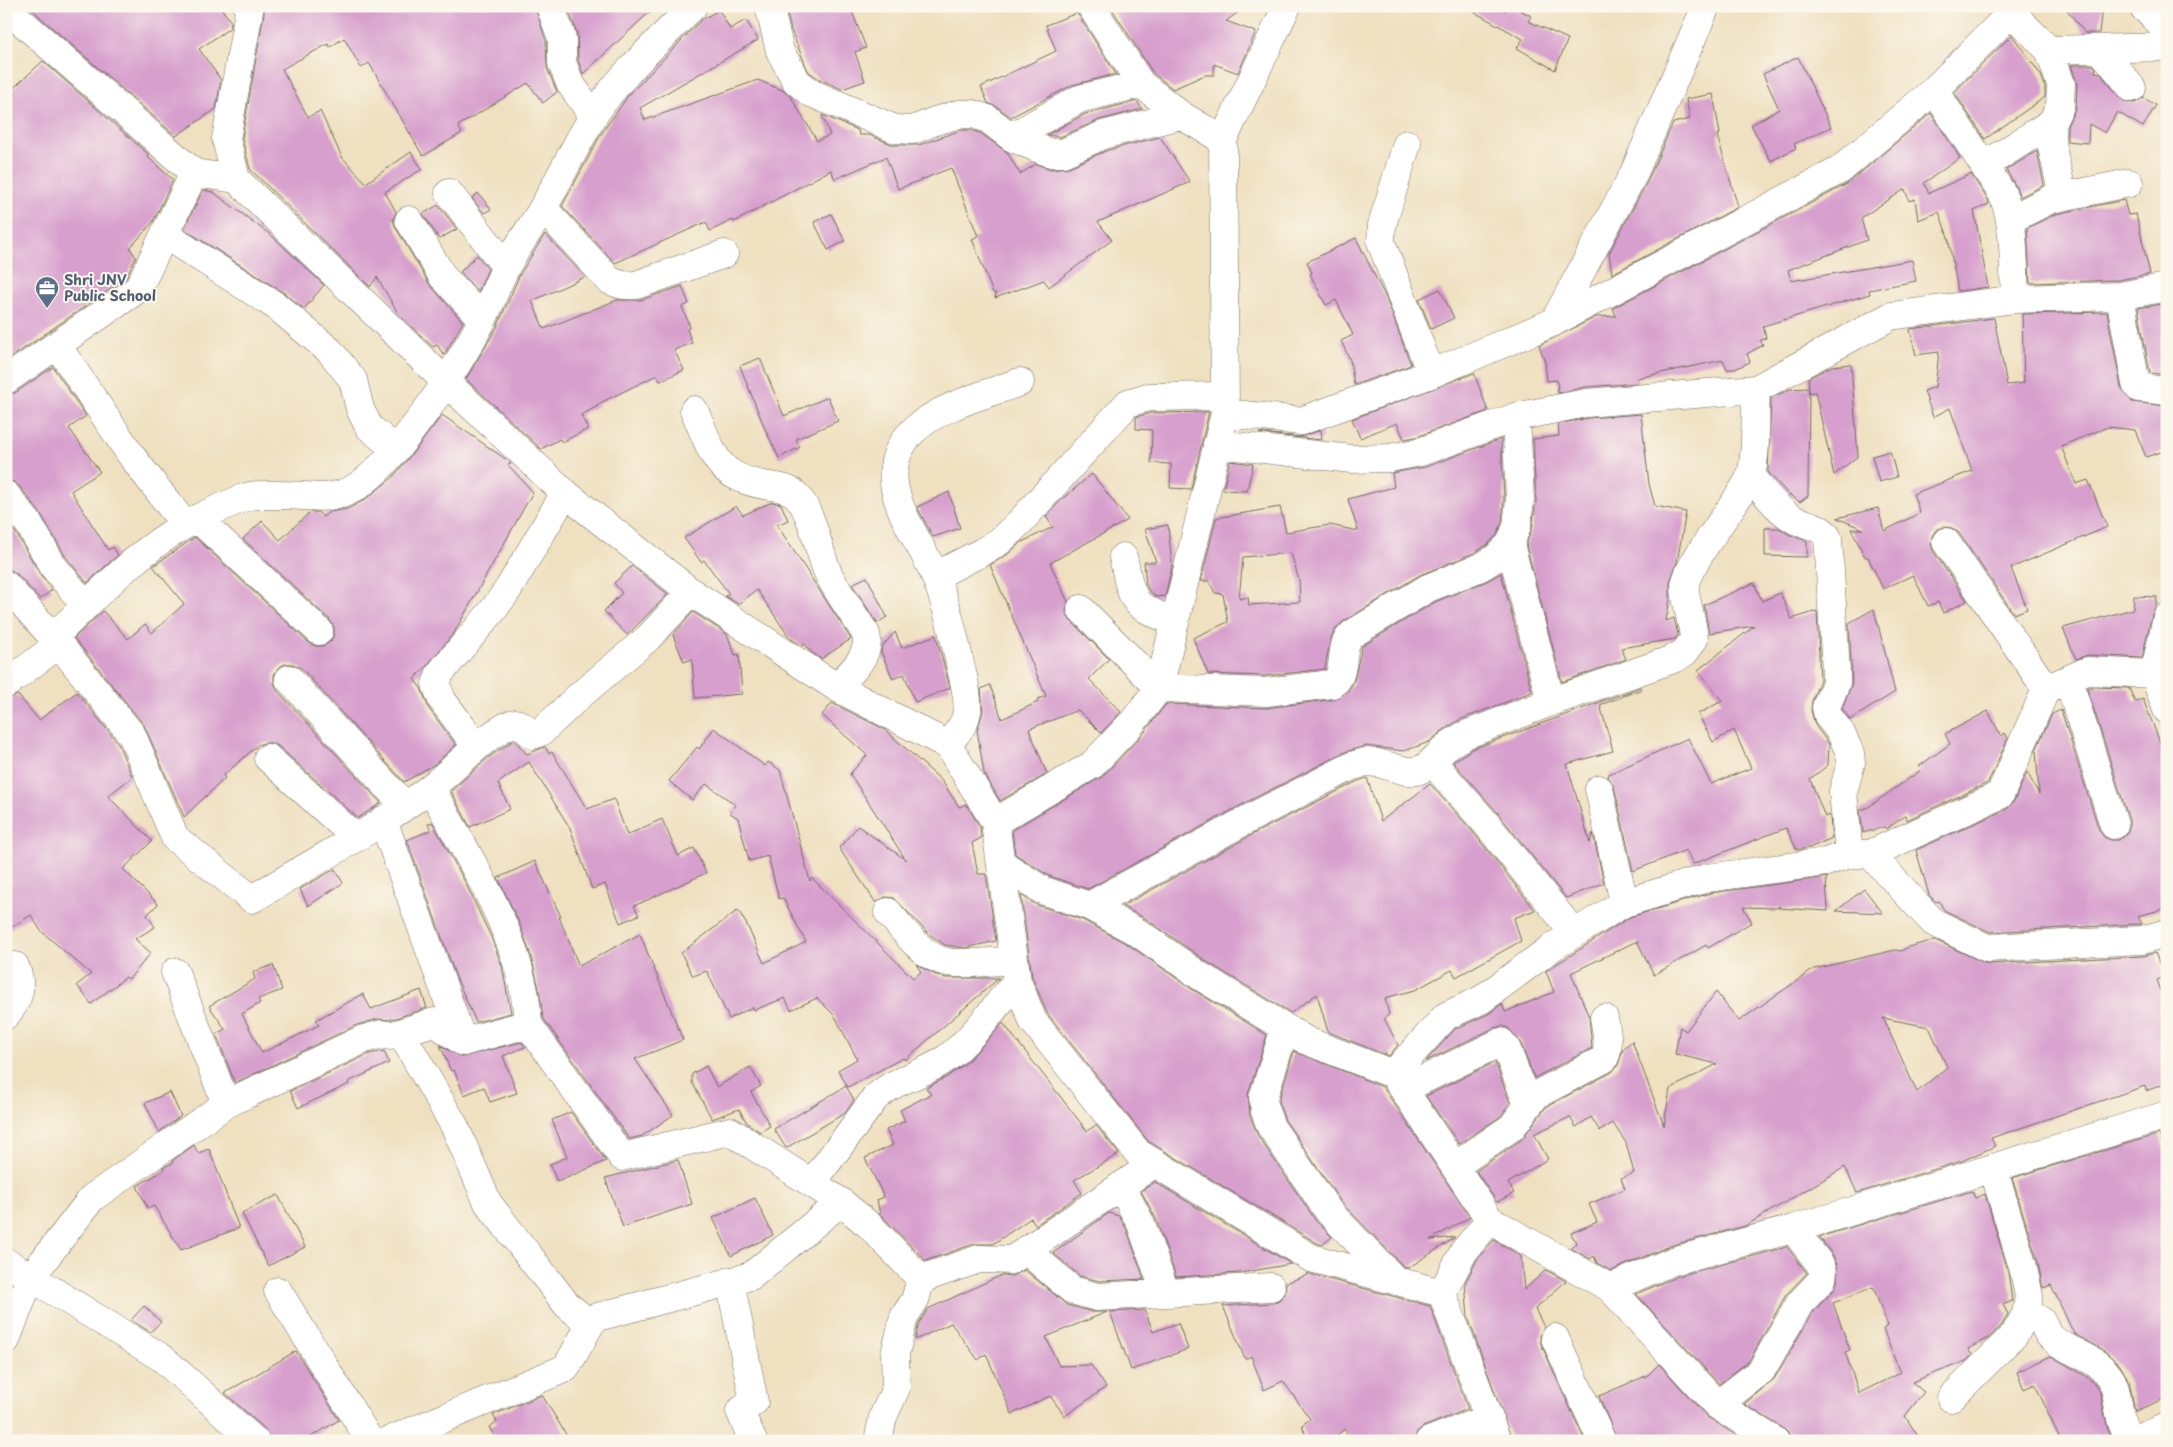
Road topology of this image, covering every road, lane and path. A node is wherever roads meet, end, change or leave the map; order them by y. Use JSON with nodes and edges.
{"nodes":[{"id":1,"x":247,"y":6,"type":"edge"},
{"id":2,"x":550,"y":6,"type":"edge"},
{"id":3,"x":694,"y":6,"type":"edge"},
{"id":4,"x":770,"y":6,"type":"edge"},
{"id":5,"x":1091,"y":6,"type":"edge"},
{"id":6,"x":1288,"y":6,"type":"edge"},
{"id":7,"x":1706,"y":6,"type":"edge"},
{"id":8,"x":2142,"y":6,"type":"edge"},
{"id":9,"x":6,"y":8,"type":"edge"},
{"id":10,"x":2015,"y":9,"type":"edge"},
{"id":11,"x":2167,"y":30,"type":"edge"},
{"id":12,"x":2167,"y":47,"type":"edge"},
{"id":13,"x":2100,"y":49,"type":"junction"},
{"id":14,"x":2049,"y":50,"type":"junction"},
{"id":15,"x":1141,"y":84,"type":"junction"},
{"id":16,"x":2132,"y":88,"type":"dead end"},
{"id":17,"x":1934,"y":90,"type":"junction"},
{"id":18,"x":1181,"y":115,"type":"junction"},
{"id":19,"x":593,"y":116,"type":"junction"},
{"id":20,"x":2052,"y":122,"type":"junction"},
{"id":21,"x":1011,"y":137,"type":"junction"},
{"id":22,"x":1223,"y":140,"type":"junction"},
{"id":23,"x":1407,"y":144,"type":"dead end"},
{"id":24,"x":1984,"y":166,"type":"junction"},
{"id":25,"x":194,"y":173,"type":"junction"},
{"id":26,"x":236,"y":179,"type":"junction"},
{"id":27,"x":2129,"y":183,"type":"dead end"},
{"id":28,"x":449,"y":193,"type":"dead end"},
{"id":29,"x":2063,"y":196,"type":"junction"},
{"id":30,"x":543,"y":208,"type":"junction"},
{"id":31,"x":409,"y":220,"type":"dead end"},
{"id":32,"x":2011,"y":220,"type":"junction"},
{"id":33,"x":165,"y":235,"type":"junction"},
{"id":34,"x":724,"y":254,"type":"dead end"},
{"id":35,"x":506,"y":267,"type":"junction"},
{"id":36,"x":2167,"y":287,"type":"edge"},
{"id":37,"x":2120,"y":296,"type":"junction"},
{"id":38,"x":2014,"y":300,"type":"junction"},
{"id":39,"x":482,"y":319,"type":"junction"},
{"id":40,"x":1554,"y":322,"type":"junction"},
{"id":41,"x":57,"y":345,"type":"junction"},
{"id":42,"x":1430,"y":374,"type":"junction"},
{"id":43,"x":6,"y":380,"type":"edge"},
{"id":44,"x":445,"y":381,"type":"junction"},
{"id":45,"x":1020,"y":382,"type":"dead end"},
{"id":46,"x":1756,"y":389,"type":"junction"},
{"id":47,"x":2167,"y":391,"type":"edge"},
{"id":48,"x":1224,"y":404,"type":"junction"},
{"id":49,"x":694,"y":410,"type":"dead end"},
{"id":50,"x":1516,"y":417,"type":"junction"},
{"id":51,"x":1217,"y":444,"type":"junction"},
{"id":52,"x":395,"y":449,"type":"junction"},
{"id":53,"x":1750,"y":476,"type":"junction"},
{"id":54,"x":564,"y":493,"type":"junction"},
{"id":55,"x":6,"y":496,"type":"edge"},
{"id":56,"x":191,"y":522,"type":"junction"},
{"id":57,"x":1946,"y":542,"type":"dead end"},
{"id":58,"x":1510,"y":544,"type":"junction"},
{"id":59,"x":1123,"y":557,"type":"dead end"},
{"id":60,"x":935,"y":576,"type":"junction"},
{"id":61,"x":6,"y":584,"type":"edge"},
{"id":62,"x":691,"y":592,"type":"junction"},
{"id":63,"x":86,"y":606,"type":"junction"},
{"id":64,"x":1081,"y":609,"type":"dead end"},
{"id":65,"x":2167,"y":617,"type":"edge"},
{"id":66,"x":1175,"y":623,"type":"junction"},
{"id":67,"x":319,"y":630,"type":"dead end"},
{"id":68,"x":56,"y":641,"type":"junction"},
{"id":69,"x":2154,"y":674,"type":"junction"},
{"id":70,"x":288,"y":679,"type":"dead end"},
{"id":71,"x":6,"y":684,"type":"edge"},
{"id":72,"x":2057,"y":684,"type":"junction"},
{"id":73,"x":836,"y":687,"type":"junction"},
{"id":74,"x":1159,"y":688,"type":"junction"},
{"id":75,"x":1551,"y":702,"type":"junction"},
{"id":76,"x":2167,"y":710,"type":"edge"},
{"id":77,"x":948,"y":745,"type":"junction"},
{"id":78,"x":477,"y":747,"type":"junction"},
{"id":79,"x":268,"y":758,"type":"dead end"},
{"id":80,"x":1432,"y":762,"type":"junction"},
{"id":81,"x":431,"y":788,"type":"junction"},
{"id":82,"x":1599,"y":789,"type":"dead end"},
{"id":83,"x":394,"y":813,"type":"junction"},
{"id":84,"x":995,"y":822,"type":"junction"},
{"id":85,"x":2114,"y":825,"type":"dead end"},
{"id":86,"x":355,"y":837,"type":"junction"},
{"id":87,"x":1859,"y":854,"type":"junction"},
{"id":88,"x":1001,"y":862,"type":"junction"},
{"id":89,"x":1624,"y":903,"type":"junction"},
{"id":90,"x":1089,"y":906,"type":"junction"},
{"id":91,"x":888,"y":912,"type":"dead end"},
{"id":92,"x":1574,"y":933,"type":"junction"},
{"id":93,"x":2167,"y":934,"type":"edge"},
{"id":94,"x":15,"y":966,"type":"dead end"},
{"id":95,"x":1015,"y":970,"type":"junction"},
{"id":96,"x":174,"y":972,"type":"dead end"},
{"id":97,"x":6,"y":1015,"type":"edge"},
{"id":98,"x":1604,"y":1018,"type":"dead end"},
{"id":99,"x":528,"y":1024,"type":"junction"},
{"id":100,"x":1285,"y":1028,"type":"junction"},
{"id":101,"x":401,"y":1032,"type":"junction"},
{"id":102,"x":462,"y":1042,"type":"junction"},
{"id":103,"x":1398,"y":1082,"type":"junction"},
{"id":104,"x":226,"y":1104,"type":"junction"},
{"id":105,"x":1528,"y":1105,"type":"junction"},
{"id":106,"x":2167,"y":1115,"type":"edge"},
{"id":107,"x":1155,"y":1163,"type":"junction"},
{"id":108,"x":1455,"y":1166,"type":"junction"},
{"id":109,"x":1993,"y":1168,"type":"junction"},
{"id":110,"x":812,"y":1183,"type":"junction"},
{"id":111,"x":1122,"y":1186,"type":"junction"},
{"id":112,"x":841,"y":1202,"type":"junction"},
{"id":113,"x":1490,"y":1220,"type":"junction"},
{"id":114,"x":1793,"y":1228,"type":"junction"},
{"id":115,"x":1026,"y":1250,"type":"junction"},
{"id":116,"x":6,"y":1262,"type":"edge"},
{"id":117,"x":30,"y":1278,"type":"junction"},
{"id":118,"x":921,"y":1279,"type":"junction"},
{"id":119,"x":730,"y":1281,"type":"junction"},
{"id":120,"x":1397,"y":1282,"type":"junction"},
{"id":121,"x":1271,"y":1287,"type":"dead end"},
{"id":122,"x":1610,"y":1288,"type":"junction"},
{"id":123,"x":278,"y":1290,"type":"dead end"},
{"id":124,"x":1165,"y":1292,"type":"junction"},
{"id":125,"x":1442,"y":1293,"type":"junction"},
{"id":126,"x":2026,"y":1314,"type":"junction"},
{"id":127,"x":590,"y":1324,"type":"junction"},
{"id":128,"x":1555,"y":1338,"type":"dead end"},
{"id":129,"x":6,"y":1340,"type":"edge"},
{"id":130,"x":1951,"y":1398,"type":"dead end"},
{"id":131,"x":1717,"y":1404,"type":"junction"},
{"id":132,"x":2167,"y":1427,"type":"edge"},
{"id":133,"x":1493,"y":1430,"type":"edge"},
{"id":134,"x":255,"y":1441,"type":"edge"},
{"id":135,"x":370,"y":1441,"type":"edge"},
{"id":136,"x":388,"y":1441,"type":"edge"},
{"id":137,"x":753,"y":1441,"type":"edge"},
{"id":138,"x":878,"y":1441,"type":"edge"},
{"id":139,"x":1429,"y":1441,"type":"edge"},
{"id":140,"x":1602,"y":1441,"type":"edge"},
{"id":141,"x":1775,"y":1441,"type":"edge"}],
"edges":[{"from":1,"to":26,"type":"street"},
{"from":2,"to":19,"type":"street"},
{"from":3,"to":19,"type":"street"},
{"from":4,"to":21,"type":"street"},
{"from":5,"to":15,"type":"street"},
{"from":6,"to":22,"type":"street"},
{"from":7,"to":40,"type":"street"},
{"from":8,"to":11,"type":"street"},
{"from":9,"to":25,"type":"street"},
{"from":10,"to":14,"type":"street"},
{"from":10,"to":17,"type":"street"},
{"from":12,"to":13,"type":"street"},
{"from":13,"to":14,"type":"street"},
{"from":13,"to":16,"type":"street"},
{"from":14,"to":20,"type":"street"},
{"from":15,"to":18,"type":"street"},
{"from":15,"to":21,"type":"street"},
{"from":17,"to":24,"type":"street"},
{"from":17,"to":40,"type":"street"},
{"from":18,"to":21,"type":"street"},
{"from":18,"to":22,"type":"street"},
{"from":19,"to":30,"type":"street"},
{"from":20,"to":24,"type":"street"},
{"from":20,"to":29,"type":"street"},
{"from":22,"to":48,"type":"street"},
{"from":23,"to":42,"type":"street"},
{"from":24,"to":32,"type":"street"},
{"from":25,"to":26,"type":"street"},
{"from":25,"to":33,"type":"street"},
{"from":26,"to":44,"type":"street"},
{"from":27,"to":29,"type":"street"},
{"from":28,"to":35,"type":"street"},
{"from":29,"to":32,"type":"street"},
{"from":30,"to":34,"type":"street"},
{"from":30,"to":35,"type":"street"},
{"from":31,"to":39,"type":"street"},
{"from":32,"to":38,"type":"street"},
{"from":33,"to":41,"type":"street"},
{"from":33,"to":52,"type":"street"},
{"from":35,"to":39,"type":"street"},
{"from":36,"to":37,"type":"street"},
{"from":37,"to":38,"type":"street"},
{"from":37,"to":47,"type":"street"},
{"from":38,"to":46,"type":"street"},
{"from":39,"to":44,"type":"street"},
{"from":40,"to":42,"type":"street"},
{"from":41,"to":43,"type":"street"},
{"from":41,"to":56,"type":"street"},
{"from":42,"to":48,"type":"street"},
{"from":44,"to":52,"type":"street"},
{"from":44,"to":54,"type":"street"},
{"from":45,"to":60,"type":"street"},
{"from":46,"to":50,"type":"street"},
{"from":46,"to":53,"type":"street"},
{"from":48,"to":51,"type":"street"},
{"from":48,"to":60,"type":"street"},
{"from":49,"to":73,"type":"street"},
{"from":50,"to":51,"type":"street"},
{"from":50,"to":58,"type":"street"},
{"from":51,"to":66,"type":"street"},
{"from":52,"to":56,"type":"street"},
{"from":53,"to":75,"type":"street"},
{"from":53,"to":87,"type":"street"},
{"from":54,"to":62,"type":"street"},
{"from":54,"to":78,"type":"street"},
{"from":55,"to":63,"type":"street"},
{"from":56,"to":63,"type":"street"},
{"from":56,"to":67,"type":"street"},
{"from":57,"to":72,"type":"street"},
{"from":58,"to":74,"type":"street"},
{"from":58,"to":75,"type":"street"},
{"from":59,"to":66,"type":"street"},
{"from":60,"to":77,"type":"street"},
{"from":61,"to":68,"type":"street"},
{"from":62,"to":73,"type":"street"},
{"from":62,"to":78,"type":"street"},
{"from":63,"to":68,"type":"street"},
{"from":64,"to":74,"type":"street"},
{"from":65,"to":69,"type":"street"},
{"from":66,"to":74,"type":"street"},
{"from":68,"to":71,"type":"street"},
{"from":68,"to":86,"type":"street"},
{"from":69,"to":72,"type":"street"},
{"from":69,"to":76,"type":"street"},
{"from":70,"to":83,"type":"street"},
{"from":72,"to":85,"type":"street"},
{"from":72,"to":87,"type":"street"},
{"from":73,"to":77,"type":"street"},
{"from":74,"to":84,"type":"street"},
{"from":75,"to":80,"type":"street"},
{"from":77,"to":84,"type":"street"},
{"from":78,"to":81,"type":"street"},
{"from":79,"to":86,"type":"street"},
{"from":80,"to":90,"type":"street"},
{"from":80,"to":92,"type":"street"},
{"from":81,"to":83,"type":"street"},
{"from":81,"to":99,"type":"street"},
{"from":82,"to":89,"type":"street"},
{"from":83,"to":86,"type":"street"},
{"from":83,"to":102,"type":"street"},
{"from":84,"to":88,"type":"street"},
{"from":87,"to":89,"type":"street"},
{"from":87,"to":93,"type":"street"},
{"from":88,"to":90,"type":"street"},
{"from":88,"to":95,"type":"street"},
{"from":89,"to":92,"type":"street"},
{"from":90,"to":100,"type":"street"},
{"from":91,"to":95,"type":"street"},
{"from":92,"to":103,"type":"street"},
{"from":94,"to":97,"type":"street"},
{"from":95,"to":107,"type":"street"},
{"from":95,"to":110,"type":"street"},
{"from":96,"to":104,"type":"street"},
{"from":98,"to":105,"type":"street"},
{"from":99,"to":102,"type":"street"},
{"from":99,"to":110,"type":"street"},
{"from":100,"to":103,"type":"street"},
{"from":100,"to":120,"type":"street"},
{"from":101,"to":102,"type":"street"},
{"from":101,"to":104,"type":"street"},
{"from":101,"to":127,"type":"street"},
{"from":103,"to":105,"type":"street"},
{"from":103,"to":108,"type":"street"},
{"from":104,"to":117,"type":"street"},
{"from":105,"to":108,"type":"street"},
{"from":106,"to":109,"type":"street"},
{"from":107,"to":111,"type":"street"},
{"from":107,"to":120,"type":"street"},
{"from":108,"to":113,"type":"street"},
{"from":109,"to":114,"type":"street"},
{"from":109,"to":126,"type":"street"},
{"from":110,"to":112,"type":"street"},
{"from":111,"to":115,"type":"street"},
{"from":111,"to":124,"type":"street"},
{"from":112,"to":118,"type":"street"},
{"from":112,"to":119,"type":"street"},
{"from":113,"to":122,"type":"street"},
{"from":113,"to":125,"type":"street"},
{"from":114,"to":122,"type":"street"},
{"from":114,"to":131,"type":"street"},
{"from":115,"to":118,"type":"street"},
{"from":115,"to":124,"type":"street"},
{"from":116,"to":117,"type":"street"},
{"from":117,"to":129,"type":"street"},
{"from":117,"to":134,"type":"street"},
{"from":118,"to":138,"type":"street"},
{"from":119,"to":127,"type":"street"},
{"from":119,"to":137,"type":"street"},
{"from":120,"to":125,"type":"street"},
{"from":121,"to":124,"type":"street"},
{"from":122,"to":131,"type":"street"},
{"from":123,"to":135,"type":"street"},
{"from":125,"to":133,"type":"street"},
{"from":126,"to":130,"type":"street"},
{"from":126,"to":132,"type":"street"},
{"from":127,"to":136,"type":"street"},
{"from":128,"to":140,"type":"street"},
{"from":131,"to":141,"type":"street"},
{"from":133,"to":139,"type":"street"}]}
